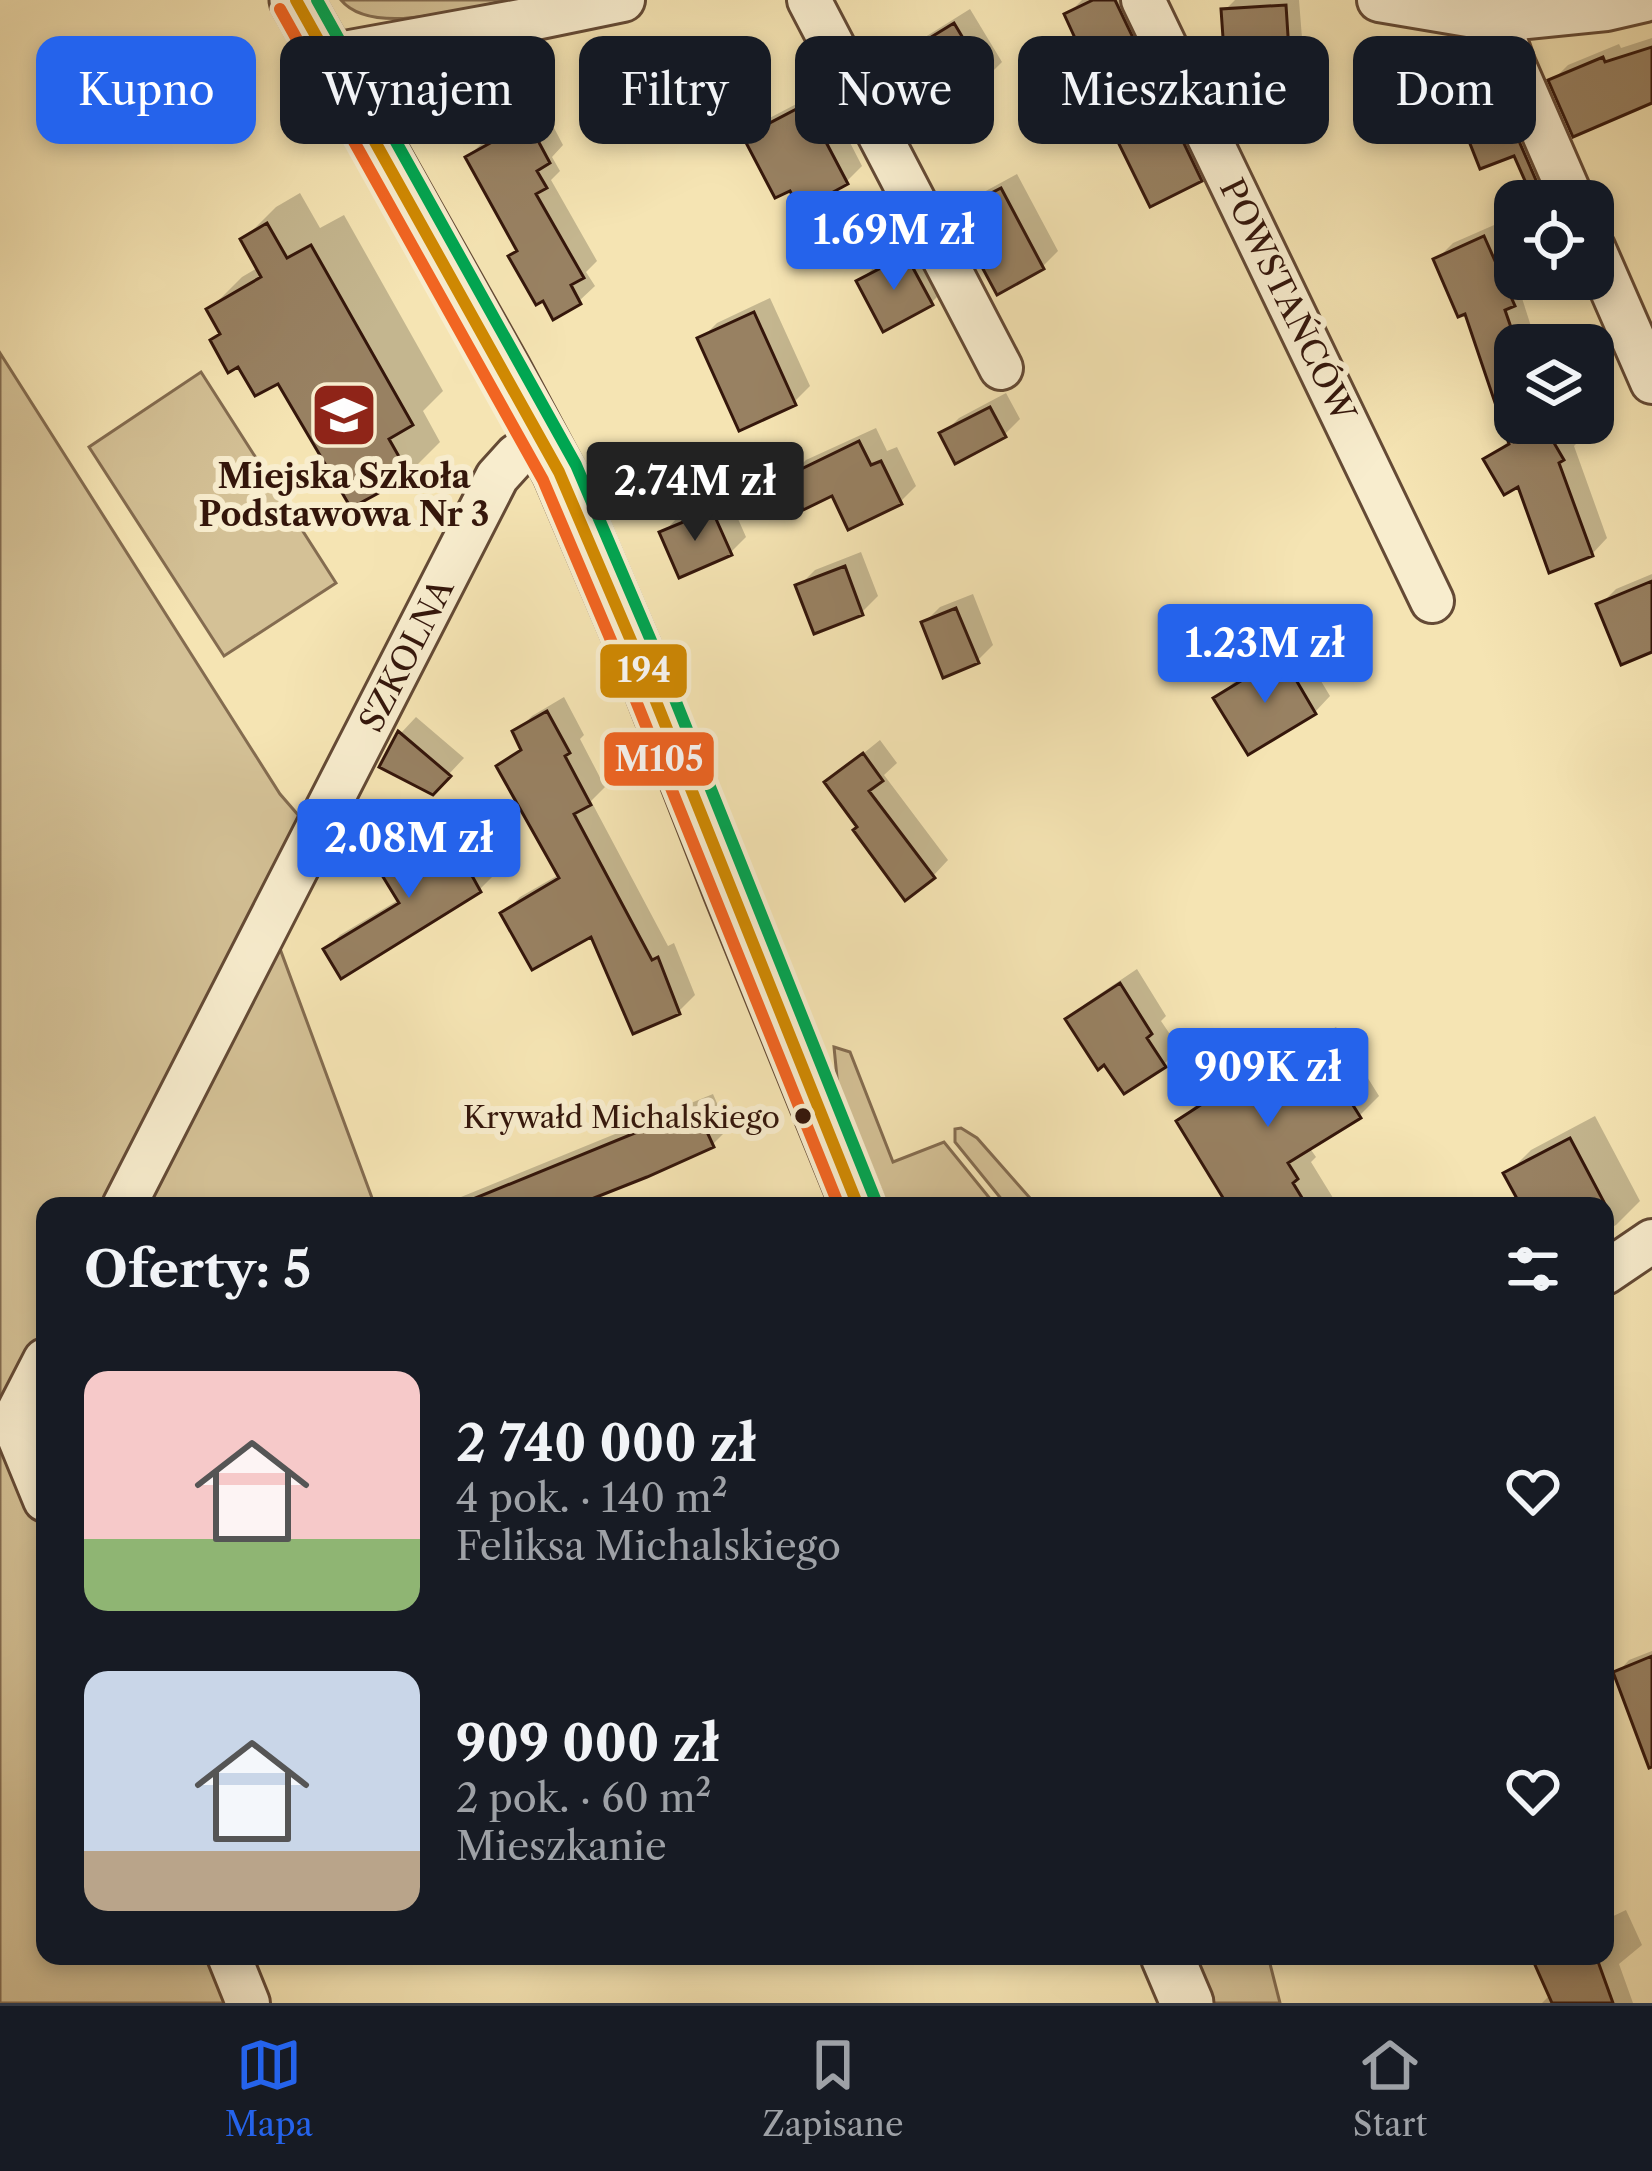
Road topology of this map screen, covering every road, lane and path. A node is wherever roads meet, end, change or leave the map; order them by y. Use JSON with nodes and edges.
{"nodes":[{"id":1,"x":296,"y":0,"type":"edge"},
{"id":2,"x":623,"y":0,"type":"edge"},
{"id":3,"x":809,"y":0,"type":"edge"},
{"id":4,"x":1143,"y":0,"type":"edge"},
{"id":5,"x":1379,"y":0,"type":"edge"},
{"id":6,"x":1645,"y":0,"type":"edge"},
{"id":7,"x":1498,"y":20,"type":"junction"},
{"id":8,"x":317,"y":36,"type":"edge"},
{"id":9,"x":438,"y":36,"type":"edge"},
{"id":10,"x":377,"y":144,"type":"edge"},
{"id":11,"x":1564,"y":180,"type":"edge"},
{"id":12,"x":1614,"y":295,"type":"edge"},
{"id":13,"x":1001,"y":368,"type":"dead end"},
{"id":14,"x":1652,"y":382,"type":"edge"},
{"id":15,"x":542,"y":438,"type":"junction"},
{"id":16,"x":1432,"y":601,"type":"dead end"},
{"id":17,"x":129,"y":1197,"type":"edge"},
{"id":18,"x":854,"y":1197,"type":"edge"},
{"id":19,"x":1652,"y":1241,"type":"edge"},
{"id":20,"x":1614,"y":1267,"type":"edge"},
{"id":21,"x":36,"y":1377,"type":"edge"},
{"id":22,"x":36,"y":1478,"type":"edge"},
{"id":23,"x":233,"y":1965,"type":"edge"},
{"id":24,"x":1171,"y":1965,"type":"edge"},
{"id":25,"x":248,"y":2003,"type":"edge"},
{"id":26,"x":1186,"y":2003,"type":"edge"}],
"edges":[{"from":1,"to":8,"type":"street"},
{"from":2,"to":9,"type":"street"},
{"from":3,"to":13,"type":"street"},
{"from":4,"to":16,"type":"street","name":"POWSTAŃCÓW"},
{"from":5,"to":7,"type":"street"},
{"from":6,"to":7,"type":"street"},
{"from":7,"to":11,"type":"street"},
{"from":10,"to":15,"type":"street"},
{"from":12,"to":14,"type":"street"},
{"from":15,"to":17,"type":"street","name":"SZKOLNA"},
{"from":15,"to":18,"type":"street"},
{"from":19,"to":20,"type":"street"},
{"from":21,"to":22,"type":"street"},
{"from":23,"to":25,"type":"street"},
{"from":24,"to":26,"type":"street"}]}
